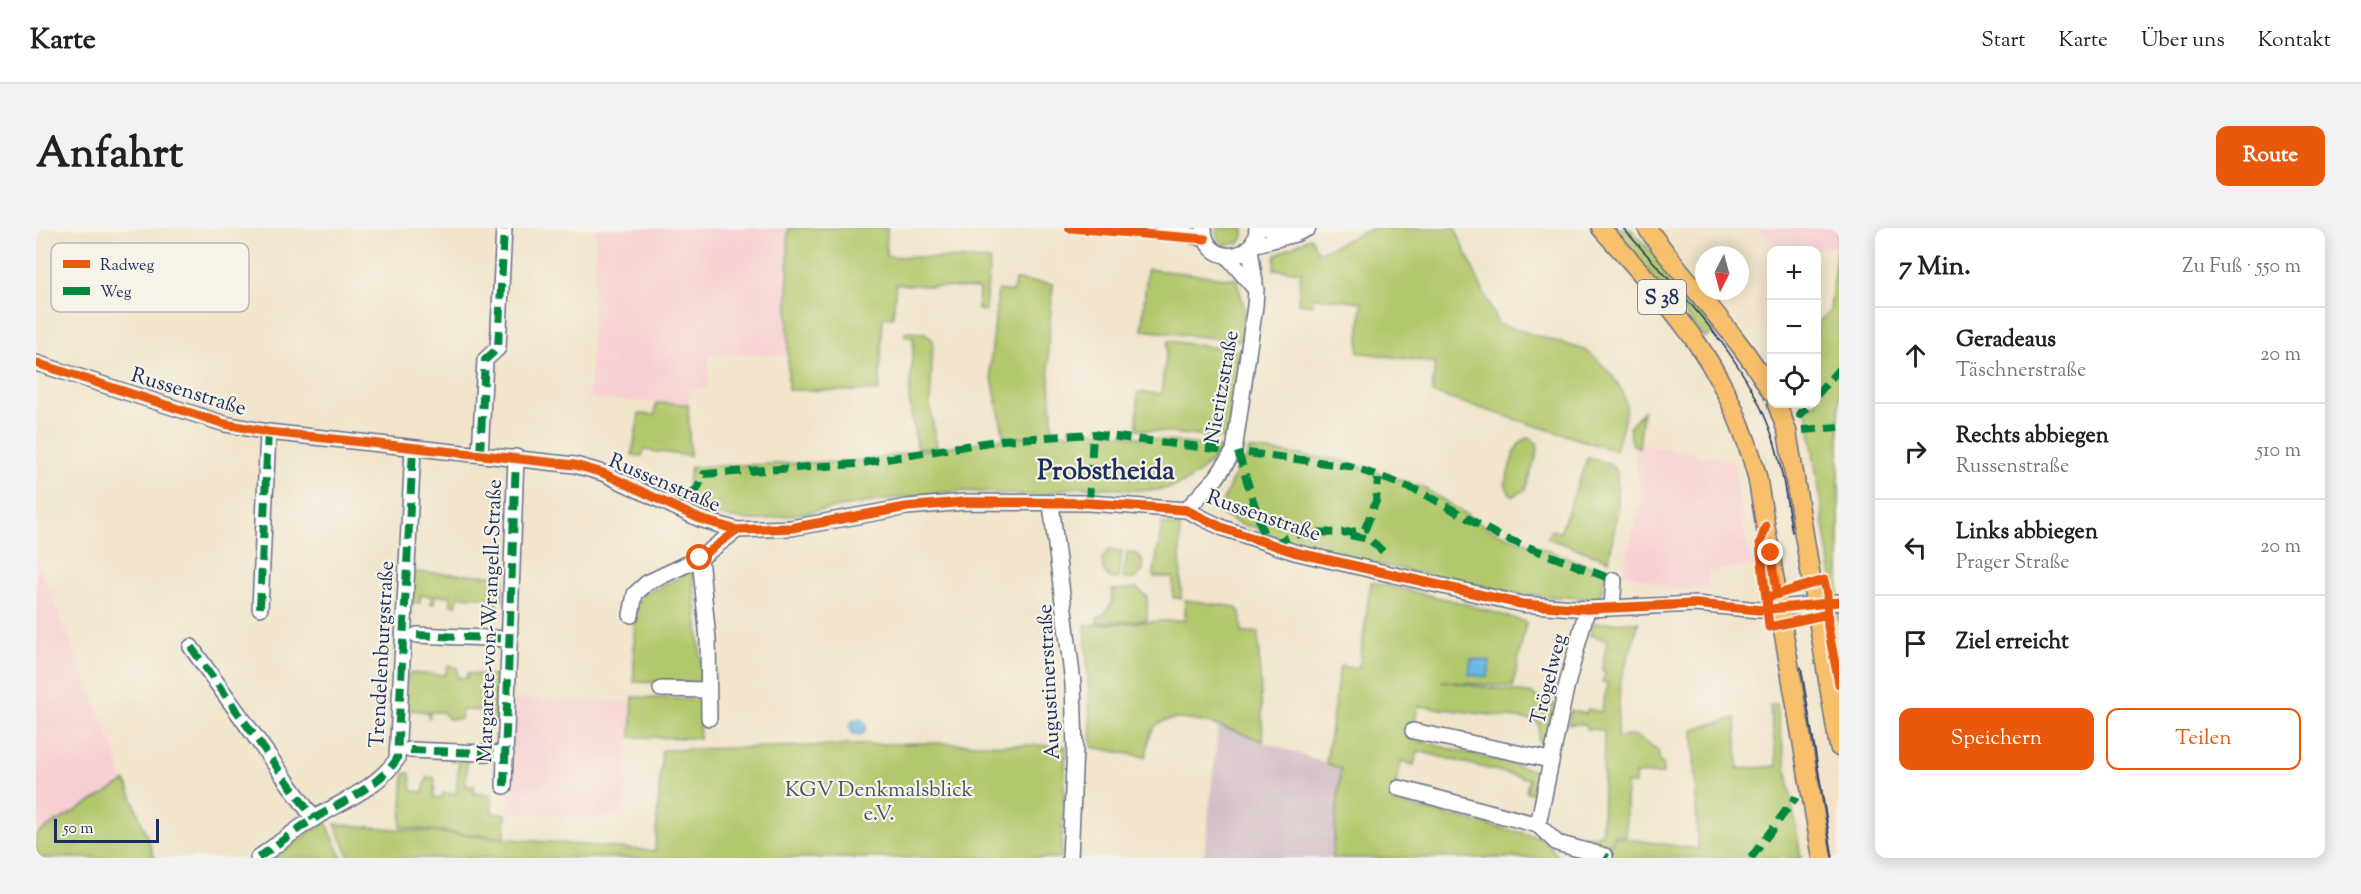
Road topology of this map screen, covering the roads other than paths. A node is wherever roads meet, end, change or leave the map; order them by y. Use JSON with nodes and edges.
{"nodes":[{"id":1,"x":504,"y":228,"type":"edge"},
{"id":2,"x":1163,"y":228,"type":"edge"},
{"id":3,"x":1257,"y":228,"type":"edge"},
{"id":4,"x":1269,"y":228,"type":"edge"},
{"id":5,"x":1602,"y":228,"type":"edge"},
{"id":6,"x":1647,"y":228,"type":"edge"},
{"id":7,"x":1301,"y":231,"type":"edge"},
{"id":8,"x":1205,"y":233,"type":"edge"},
{"id":9,"x":1251,"y":247,"type":"junction"},
{"id":10,"x":1227,"y":256,"type":"junction"},
{"id":11,"x":1256,"y":290,"type":"junction"},
{"id":12,"x":36,"y":363,"type":"edge"},
{"id":13,"x":1767,"y":386,"type":"edge"},
{"id":14,"x":1778,"y":408,"type":"edge"},
{"id":15,"x":268,"y":432,"type":"junction"},
{"id":16,"x":413,"y":448,"type":"junction"},
{"id":17,"x":480,"y":454,"type":"junction"},
{"id":18,"x":516,"y":457,"type":"junction"},
{"id":19,"x":1052,"y":504,"type":"junction"},
{"id":20,"x":1186,"y":510,"type":"junction"},
{"id":21,"x":737,"y":530,"type":"junction"},
{"id":22,"x":700,"y":558,"type":"junction"},
{"id":23,"x":1614,"y":580,"type":"dead end"},
{"id":24,"x":1839,"y":602,"type":"edge"},
{"id":25,"x":1816,"y":604,"type":"junction"},
{"id":26,"x":260,"y":608,"type":"dead end"},
{"id":27,"x":1612,"y":608,"type":"junction"},
{"id":28,"x":1779,"y":608,"type":"junction"},
{"id":29,"x":1587,"y":609,"type":"junction"},
{"id":30,"x":631,"y":615,"type":"dead end"},
{"id":31,"x":417,"y":635,"type":"dead end"},
{"id":32,"x":510,"y":639,"type":"junction"},
{"id":33,"x":191,"y":646,"type":"dead end"},
{"id":34,"x":661,"y":689,"type":"dead end"},
{"id":35,"x":708,"y":690,"type":"junction"},
{"id":36,"x":709,"y":718,"type":"dead end"},
{"id":37,"x":1413,"y":731,"type":"dead end"},
{"id":38,"x":1839,"y":747,"type":"edge"},
{"id":39,"x":410,"y":750,"type":"dead end"},
{"id":40,"x":506,"y":754,"type":"junction"},
{"id":41,"x":1550,"y":760,"type":"junction"},
{"id":42,"x":504,"y":786,"type":"dead end"},
{"id":43,"x":1399,"y":788,"type":"dead end"},
{"id":44,"x":314,"y":819,"type":"junction"},
{"id":45,"x":1538,"y":825,"type":"junction"},
{"id":46,"x":1605,"y":856,"type":"dead end"},
{"id":47,"x":258,"y":858,"type":"edge"},
{"id":48,"x":1070,"y":858,"type":"edge"},
{"id":49,"x":1822,"y":858,"type":"edge"}],
"edges":[{"from":1,"to":17,"type":"street"},
{"from":2,"to":8,"type":"street"},
{"from":3,"to":9,"type":"street"},
{"from":4,"to":7,"type":"street"},
{"from":5,"to":28,"type":"main road","number":"S 38"},
{"from":6,"to":13,"type":"main road","number":"S 38"},
{"from":7,"to":9,"type":"street"},
{"from":8,"to":10,"type":"street"},
{"from":9,"to":10,"type":"street"},
{"from":9,"to":11,"type":"street","name":"Nieritzstraße"},
{"from":10,"to":11,"type":"street"},
{"from":11,"to":20,"type":"street","name":"Nieritzstraße"},
{"from":12,"to":15,"type":"street","name":"Russenstraße"},
{"from":14,"to":25,"type":"main road"},
{"from":15,"to":16,"type":"street","name":"Russenstraße"},
{"from":15,"to":26,"type":"street"},
{"from":16,"to":17,"type":"street","name":"Russenstraße"},
{"from":16,"to":44,"type":"street","name":"Trendelenburgstraße"},
{"from":17,"to":18,"type":"street","name":"Russenstraße"},
{"from":18,"to":21,"type":"street","name":"Russenstraße"},
{"from":18,"to":32,"type":"street","name":"Margarete-von-Wrangell-Straße"},
{"from":19,"to":20,"type":"street","name":"Russenstraße"},
{"from":19,"to":21,"type":"street","name":"Russenstraße"},
{"from":19,"to":48,"type":"street","name":"Augustinerstraße"},
{"from":20,"to":29,"type":"street","name":"Russenstraße"},
{"from":21,"to":22,"type":"street"},
{"from":22,"to":30,"type":"street"},
{"from":22,"to":35,"type":"street"},
{"from":23,"to":27,"type":"street"},
{"from":24,"to":25,"type":"street","name":"Russenstraße"},
{"from":25,"to":28,"type":"street","name":"Russenstraße"},
{"from":25,"to":38,"type":"main road"},
{"from":27,"to":28,"type":"street","name":"Russenstraße"},
{"from":27,"to":29,"type":"street","name":"Russenstraße"},
{"from":28,"to":49,"type":"main road","number":"S 38"},
{"from":29,"to":41,"type":"street","name":"Trögelweg"},
{"from":31,"to":32,"type":"street"},
{"from":32,"to":40,"type":"street","name":"Margarete-von-Wrangell-Straße"},
{"from":33,"to":44,"type":"street"},
{"from":34,"to":35,"type":"street"},
{"from":35,"to":36,"type":"street"},
{"from":37,"to":41,"type":"street"},
{"from":39,"to":40,"type":"street"},
{"from":40,"to":42,"type":"street","name":"Margarete-von-Wrangell-Straße"},
{"from":41,"to":45,"type":"street","name":"Trögelweg"},
{"from":43,"to":45,"type":"street"},
{"from":44,"to":47,"type":"street","name":"Trendelenburgstraße"},
{"from":45,"to":46,"type":"street"}]}
